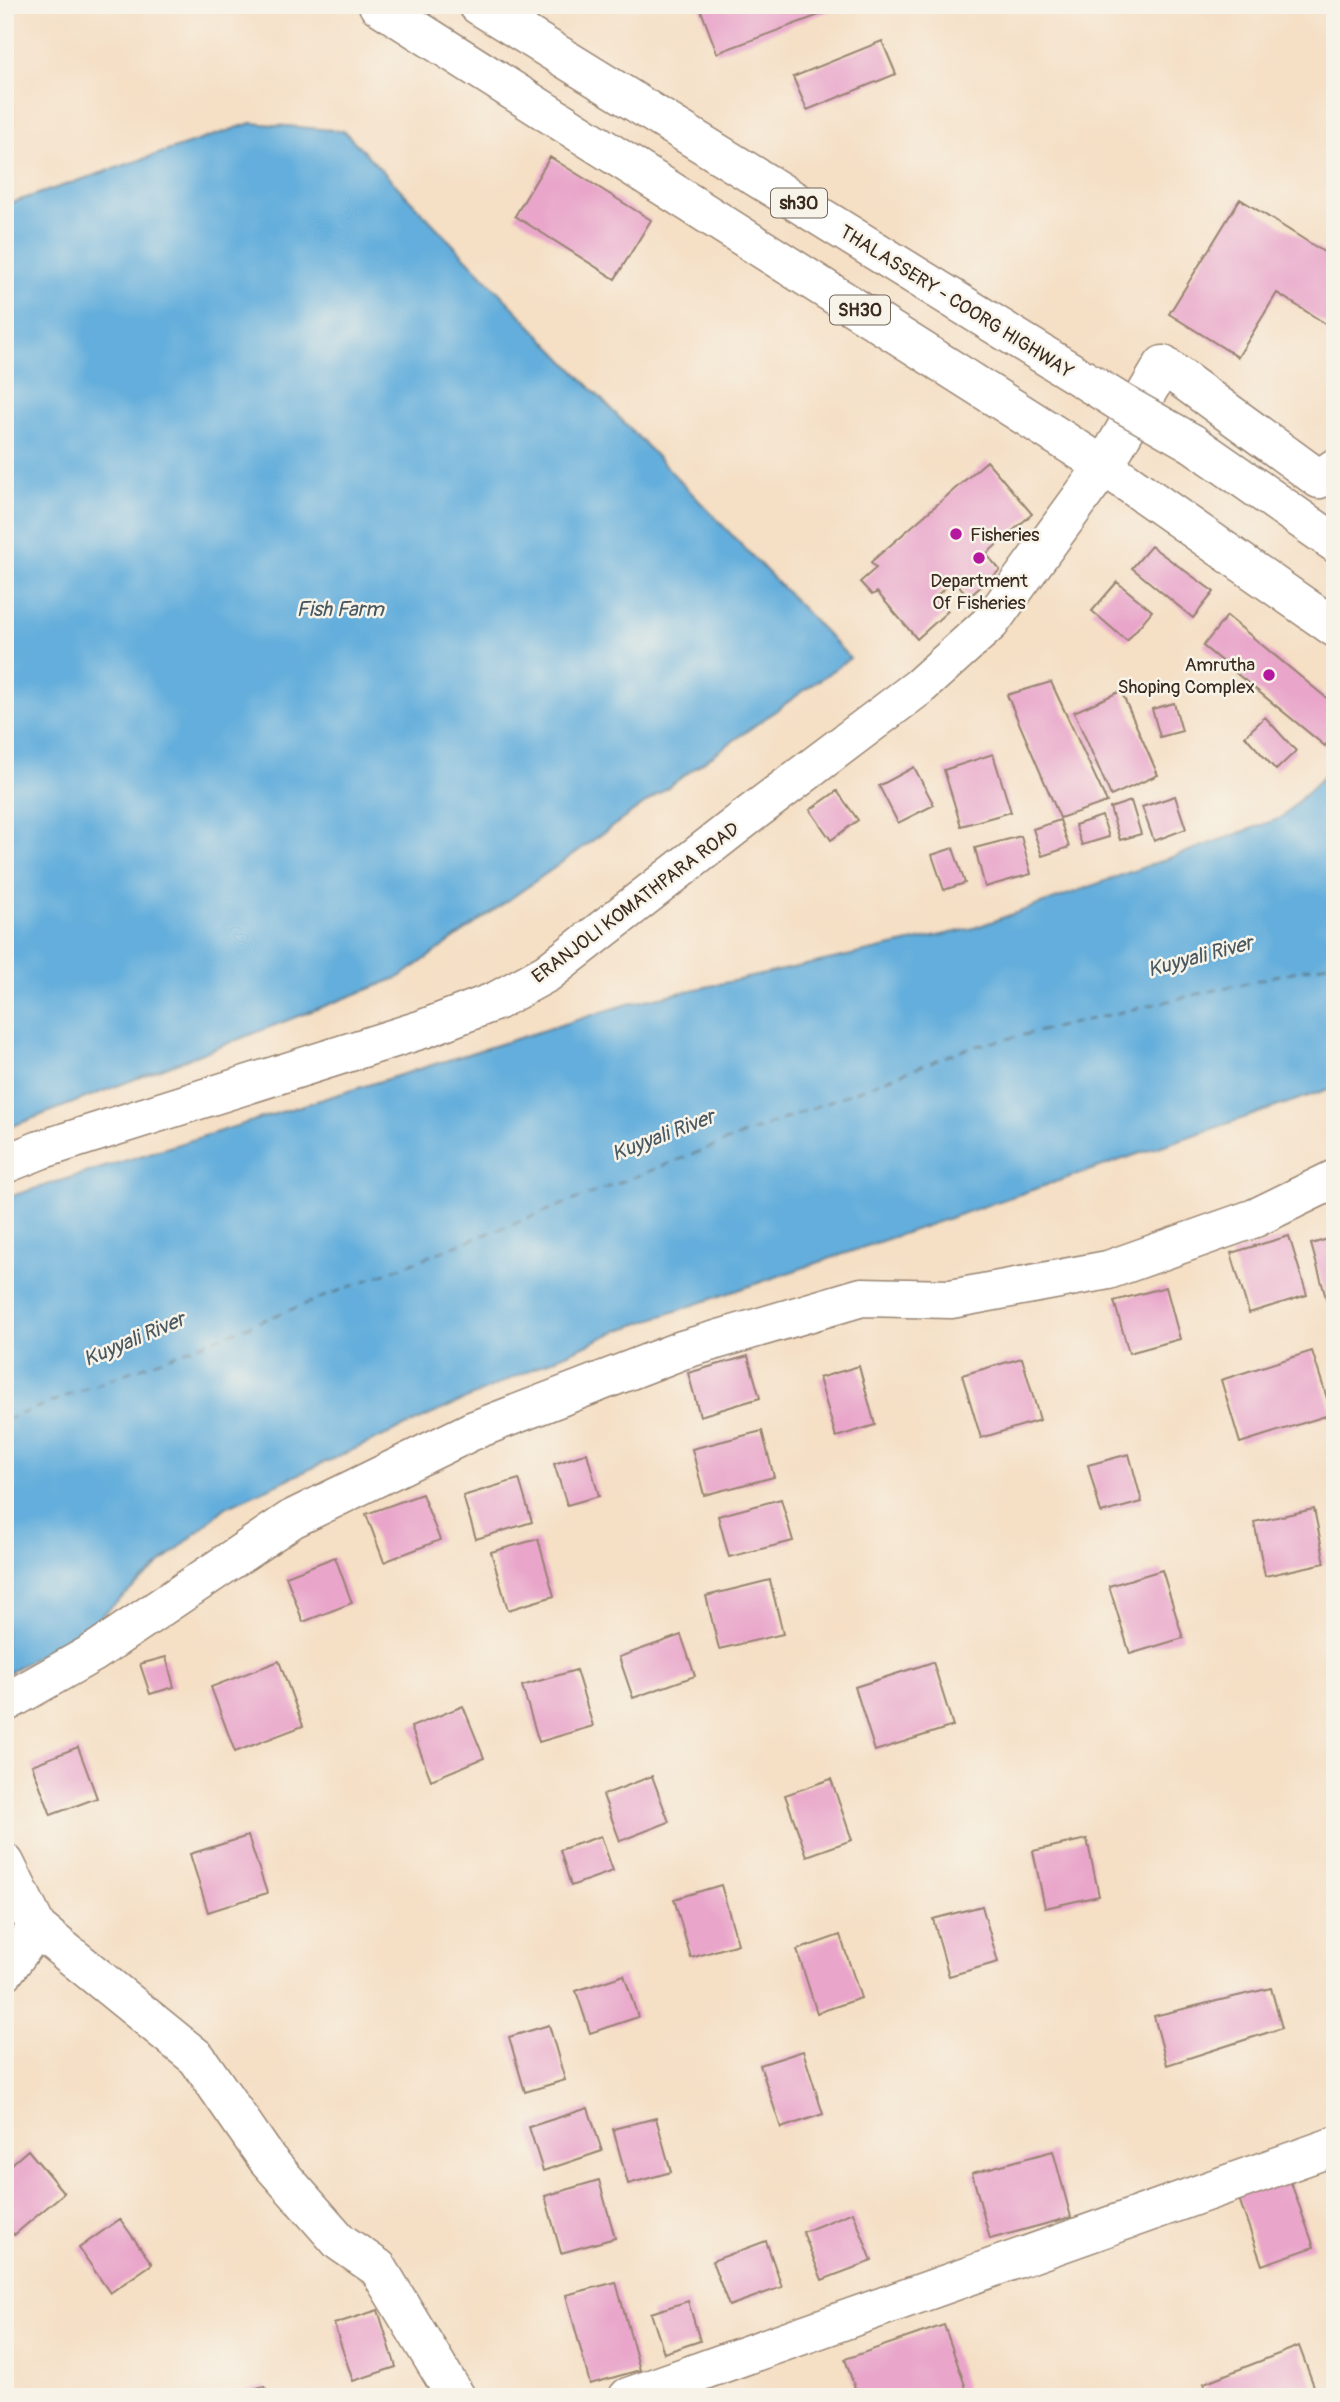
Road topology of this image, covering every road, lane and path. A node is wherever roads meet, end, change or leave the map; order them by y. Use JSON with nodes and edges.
{"nodes":[{"id":1,"x":378,"y":5,"type":"edge"},
{"id":2,"x":478,"y":5,"type":"edge"},
{"id":3,"x":1104,"y":466,"type":"junction"},
{"id":4,"x":1335,"y":468,"type":"edge"},
{"id":5,"x":1335,"y":543,"type":"edge"},
{"id":6,"x":1335,"y":628,"type":"edge"},
{"id":7,"x":5,"y":1164,"type":"edge"},
{"id":8,"x":1335,"y":1179,"type":"edge"},
{"id":9,"x":5,"y":1703,"type":"edge"},
{"id":10,"x":5,"y":1863,"type":"edge"},
{"id":11,"x":37,"y":1928,"type":"junction"},
{"id":12,"x":5,"y":1971,"type":"edge"},
{"id":13,"x":1335,"y":2146,"type":"edge"},
{"id":14,"x":456,"y":2397,"type":"edge"},
{"id":15,"x":628,"y":2397,"type":"edge"}],
"edges":[{"from":1,"to":3,"type":"main road","number":"SH30"},
{"from":2,"to":5,"type":"main road","name":"THALASSERY - COORG HIGHWAY","number":"sh30","bridge":true},
{"from":3,"to":4,"type":"main road","name":"ERANJOLI KOMATHPARA ROAD"},
{"from":3,"to":6,"type":"main road","number":"SH30"},
{"from":3,"to":7,"type":"main road","name":"ERANJOLI KOMATHPARA ROAD"},
{"from":8,"to":9,"type":"main road"},
{"from":10,"to":11,"type":"main road"},
{"from":11,"to":12,"type":"main road"},
{"from":11,"to":14,"type":"main road"},
{"from":13,"to":15,"type":"main road"}]}
